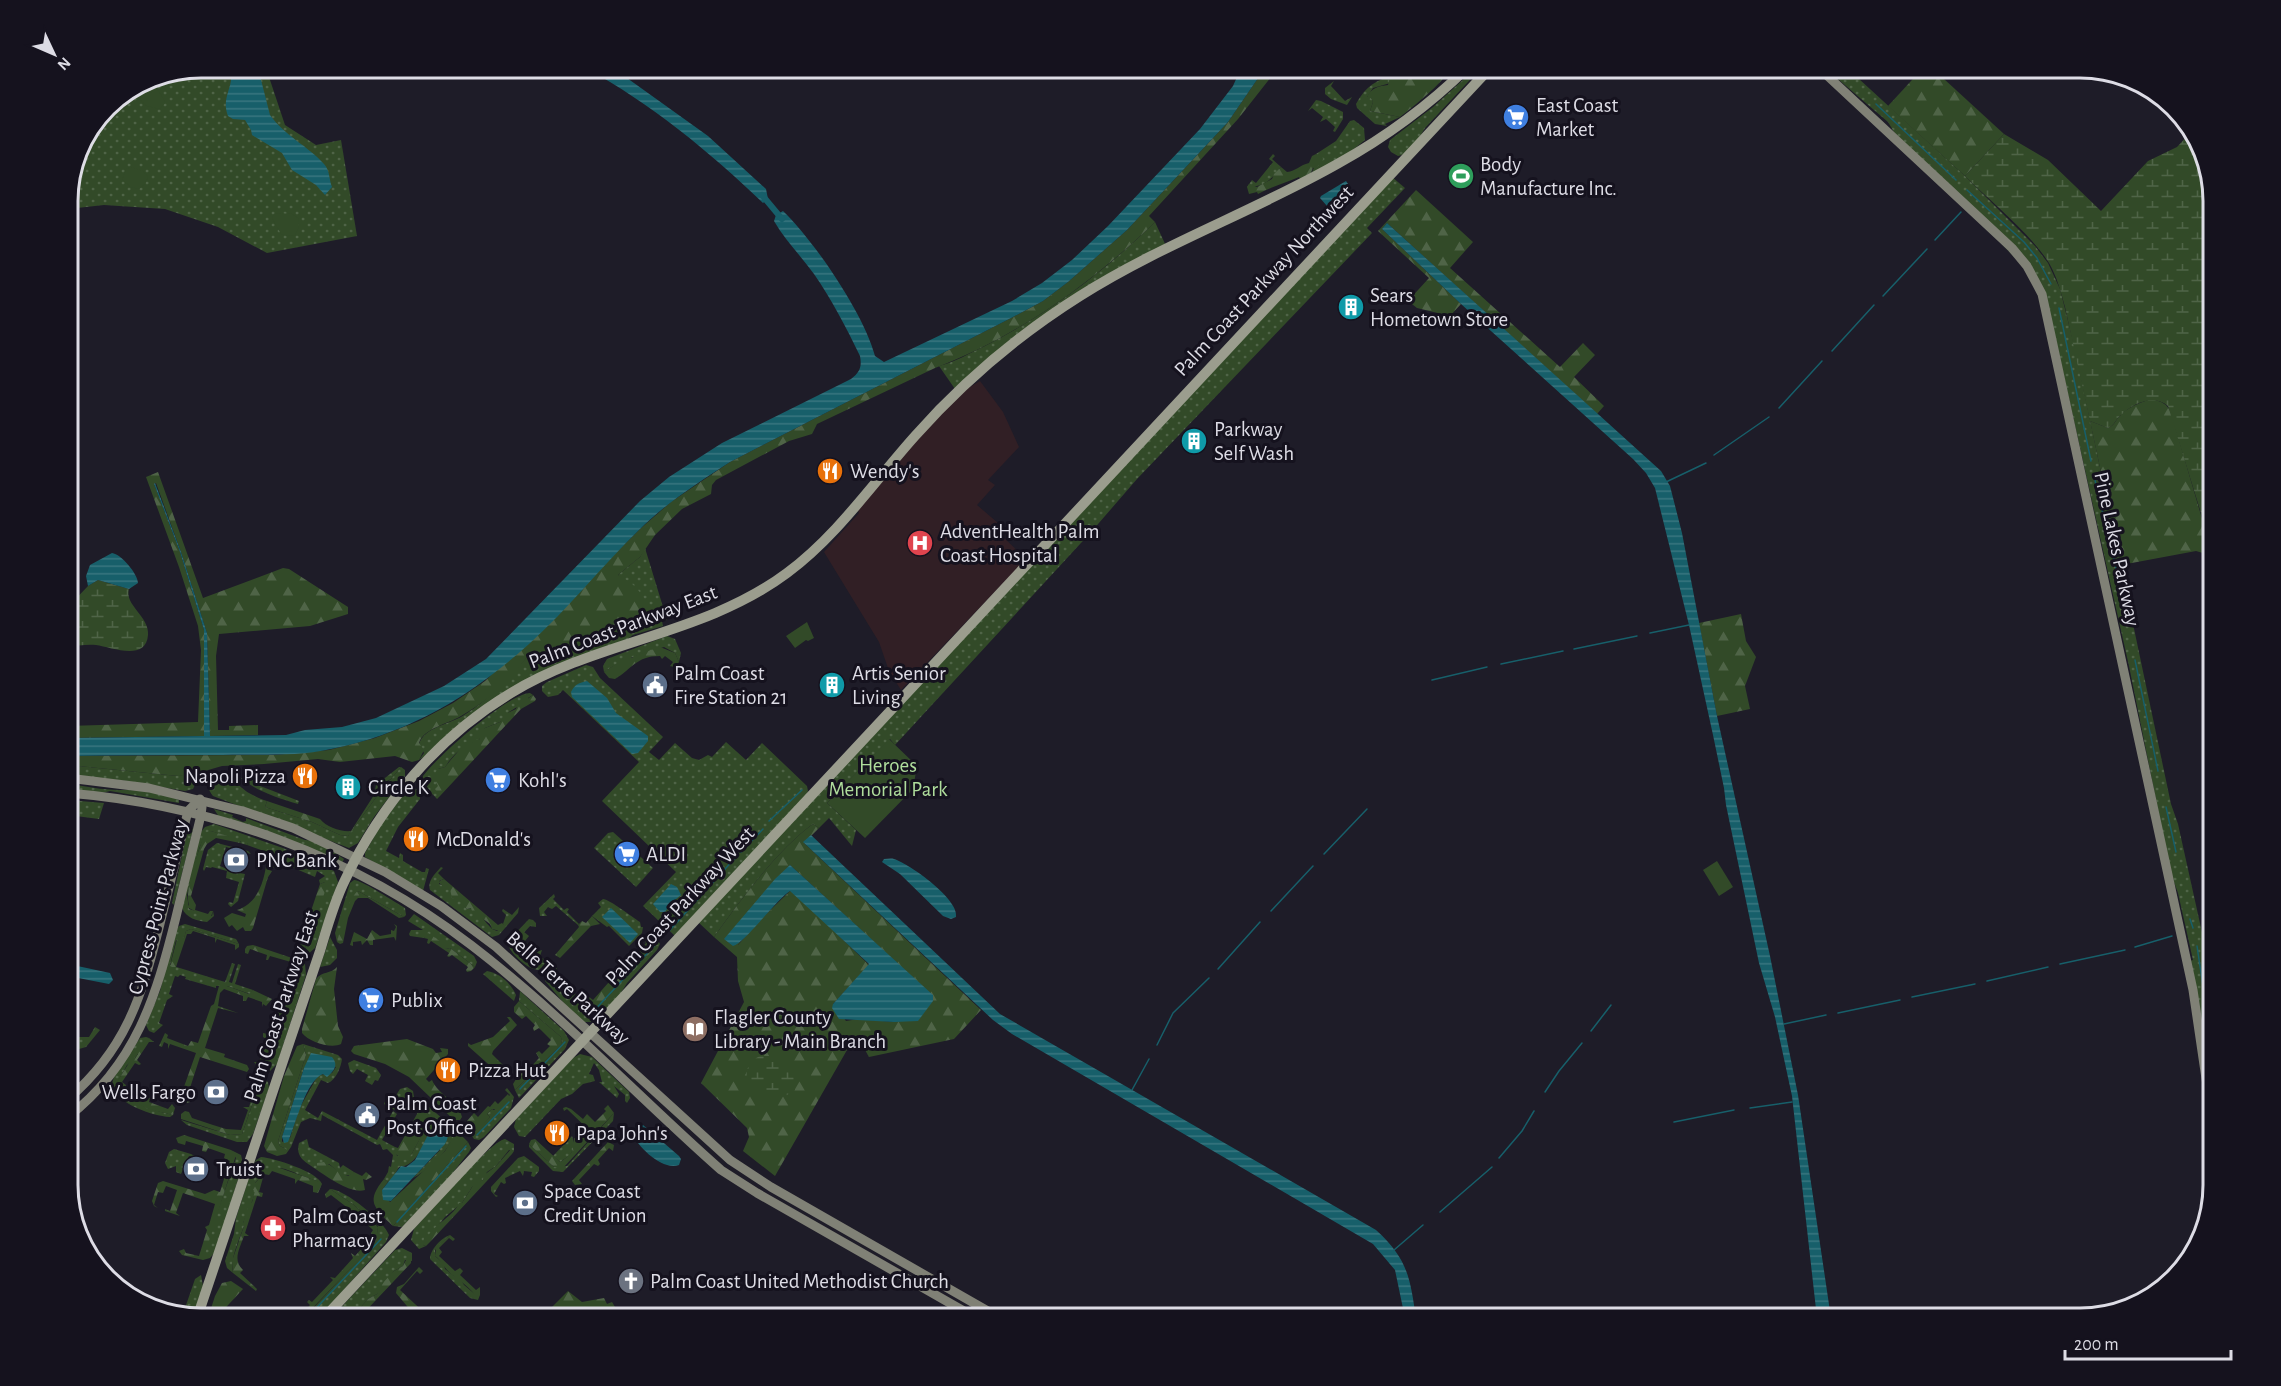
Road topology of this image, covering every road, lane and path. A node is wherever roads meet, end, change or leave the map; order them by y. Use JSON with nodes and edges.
{"nodes":[{"id":1,"x":1456,"y":78,"type":"edge"},
{"id":2,"x":1482,"y":78,"type":"edge"},
{"id":3,"x":1830,"y":78,"type":"edge"},
{"id":4,"x":1066,"y":521,"type":"joint"},
{"id":5,"x":78,"y":779,"type":"edge"},
{"id":6,"x":78,"y":794,"type":"edge"},
{"id":7,"x":200,"y":799,"type":"junction"},
{"id":8,"x":188,"y":812,"type":"junction"},
{"id":9,"x":201,"y":815,"type":"junction"},
{"id":10,"x":358,"y":857,"type":"junction"},
{"id":11,"x":350,"y":870,"type":"junction"},
{"id":12,"x":134,"y":1011,"type":"junction"},
{"id":13,"x":590,"y":1031,"type":"junction"},
{"id":14,"x":581,"y":1041,"type":"junction"},
{"id":15,"x":2203,"y":1055,"type":"edge"},
{"id":16,"x":91,"y":1077,"type":"junction"},
{"id":17,"x":101,"y":1087,"type":"junction"},
{"id":18,"x":78,"y":1089,"type":"edge"},
{"id":19,"x":78,"y":1101,"type":"edge"},
{"id":20,"x":78,"y":1108,"type":"edge"},
{"id":21,"x":200,"y":1308,"type":"edge"},
{"id":22,"x":333,"y":1308,"type":"edge"},
{"id":23,"x":958,"y":1308,"type":"edge"},
{"id":24,"x":983,"y":1308,"type":"edge"}],
"edges":[{"from":1,"to":10,"type":"main road","name":"Palm Coast Parkway East"},
{"from":2,"to":4,"type":"main road","name":"Palm Coast Parkway Northwest"},
{"from":3,"to":15,"type":"main road","name":"Pine Lakes Parkway"},
{"from":4,"to":13,"type":"main road","name":"Palm Coast Parkway West"},
{"from":5,"to":7,"type":"main road","name":"Belle Terre Parkway"},
{"from":6,"to":8,"type":"main road","name":"Belle Terre Parkway"},
{"from":7,"to":8,"type":"main road","name":"Cypress Point Parkway"},
{"from":7,"to":9,"type":"main road","name":"Cypress Point Parkway"},
{"from":7,"to":10,"type":"main road","name":"Belle Terre Parkway"},
{"from":8,"to":9,"type":"main road","name":"Belle Terre Parkway"},
{"from":8,"to":12,"type":"main road","name":"Cypress Point Parkway"},
{"from":9,"to":11,"type":"main road","name":"Belle Terre Parkway"},
{"from":9,"to":17,"type":"main road","name":"Cypress Point Parkway"},
{"from":10,"to":11,"type":"main road","name":"Palm Coast Parkway East"},
{"from":10,"to":13,"type":"main road","name":"Belle Terre Parkway"},
{"from":11,"to":14,"type":"main road","name":"Belle Terre Parkway"},
{"from":11,"to":21,"type":"main road","name":"Palm Coast Parkway East"},
{"from":12,"to":16,"type":"main road","name":"Cypress Point Parkway"},
{"from":12,"to":17,"type":"main road"},
{"from":13,"to":14,"type":"main road","name":"Palm Coast Parkway West"},
{"from":13,"to":24,"type":"main road","name":"Belle Terre Parkway"},
{"from":14,"to":22,"type":"main road","name":"Palm Coast Parkway West"},
{"from":14,"to":23,"type":"main road","name":"Belle Terre Parkway"},
{"from":16,"to":18,"type":"main road","name":"Cypress Point Parkway"},
{"from":16,"to":19,"type":"main road"},
{"from":17,"to":20,"type":"main road","name":"Cypress Point Parkway"}]}
